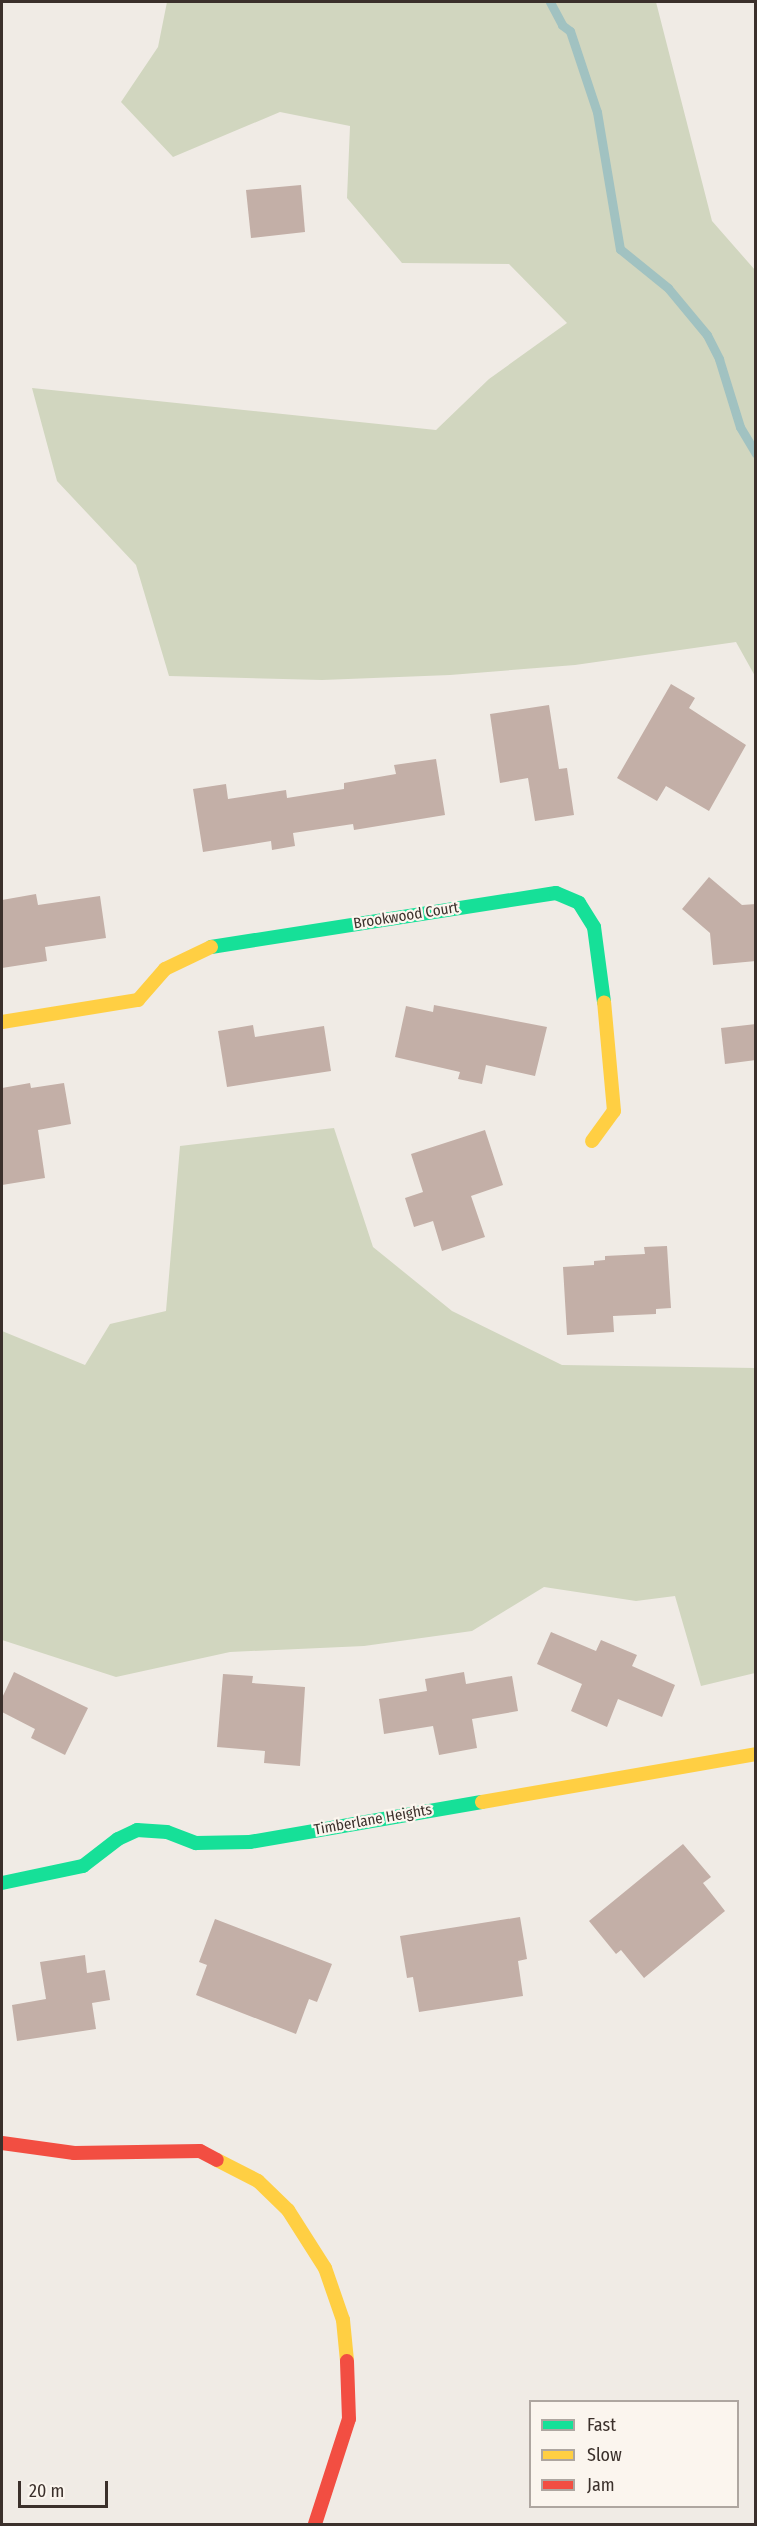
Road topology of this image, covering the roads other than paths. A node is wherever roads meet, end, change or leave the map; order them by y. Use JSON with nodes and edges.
{"nodes":[{"id":1,"x":2,"y":1022,"type":"edge"},
{"id":2,"x":592,"y":1141,"type":"dead end"},
{"id":3,"x":756,"y":1754,"type":"edge"},
{"id":4,"x":2,"y":1883,"type":"edge"},
{"id":5,"x":2,"y":2143,"type":"edge"},
{"id":6,"x":315,"y":2524,"type":"edge"}],
"edges":[{"from":1,"to":2,"type":"street","name":"Brookwood Court"},
{"from":3,"to":4,"type":"street","name":"Timberlane Heights"},
{"from":5,"to":6,"type":"street"}]}
